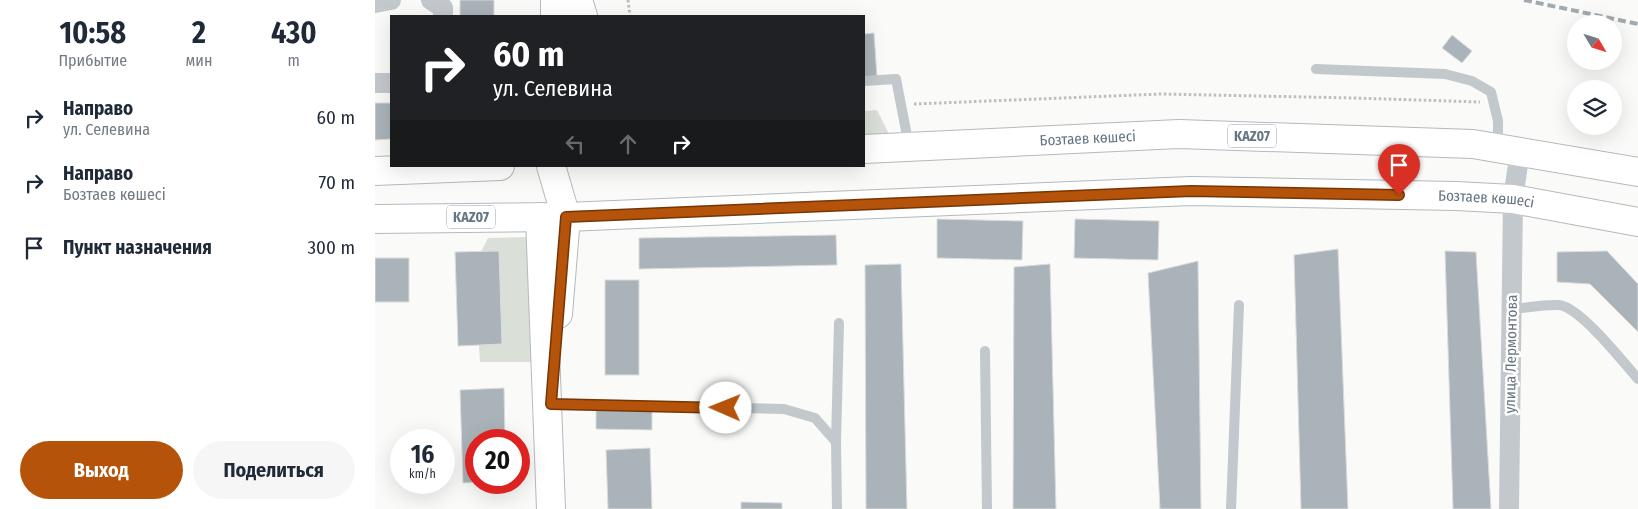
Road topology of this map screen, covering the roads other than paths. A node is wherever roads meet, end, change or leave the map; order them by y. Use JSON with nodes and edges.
{"nodes":[{"id":1,"x":391,"y":0,"type":"edge"},
{"id":2,"x":431,"y":0,"type":"edge"},
{"id":3,"x":555,"y":0,"type":"edge"},
{"id":4,"x":578,"y":0,"type":"edge"},
{"id":5,"x":375,"y":3,"type":"edge"},
{"id":6,"x":443,"y":15,"type":"edge"},
{"id":7,"x":555,"y":15,"type":"edge"},
{"id":8,"x":583,"y":15,"type":"edge"},
{"id":9,"x":1316,"y":69,"type":"dead end"},
{"id":10,"x":865,"y":81,"type":"edge"},
{"id":11,"x":375,"y":83,"type":"edge"},
{"id":12,"x":390,"y":83,"type":"edge"},
{"id":13,"x":909,"y":147,"type":"junction"},
{"id":14,"x":865,"y":149,"type":"edge"},
{"id":15,"x":1509,"y":150,"type":"junction"},
{"id":16,"x":475,"y":167,"type":"edge"},
{"id":17,"x":551,"y":167,"type":"edge"},
{"id":18,"x":375,"y":171,"type":"edge"},
{"id":19,"x":1638,"y":172,"type":"edge"},
{"id":20,"x":1513,"y":199,"type":"junction"},
{"id":21,"x":553,"y":217,"type":"junction"},
{"id":22,"x":375,"y":218,"type":"edge"},
{"id":23,"x":1638,"y":222,"type":"edge"},
{"id":24,"x":1239,"y":305,"type":"dead end"},
{"id":25,"x":1512,"y":309,"type":"junction"},
{"id":26,"x":839,"y":322,"type":"dead end"},
{"id":27,"x":985,"y":352,"type":"dead end"},
{"id":28,"x":1638,"y":379,"type":"edge"},
{"id":29,"x":551,"y":404,"type":"junction"},
{"id":30,"x":547,"y":432,"type":"junction"},
{"id":31,"x":836,"y":442,"type":"junction"},
{"id":32,"x":551,"y":509,"type":"edge"},
{"id":33,"x":837,"y":509,"type":"edge"},
{"id":34,"x":987,"y":509,"type":"edge"},
{"id":35,"x":1231,"y":509,"type":"edge"},
{"id":36,"x":1509,"y":509,"type":"edge"}],
"edges":[{"from":1,"to":5,"type":"street"},
{"from":2,"to":6,"type":"street"},
{"from":3,"to":7,"type":"main road"},
{"from":4,"to":8,"type":"main road"},
{"from":9,"to":15,"type":"lane"},
{"from":10,"to":13,"type":"lane"},
{"from":11,"to":12,"type":"street"},
{"from":13,"to":14,"type":"main road","name":"Бозтаев көшесі","number":"KAZ07"},
{"from":13,"to":15,"type":"main road","name":"Бозтаев көшесі","number":"KAZ07"},
{"from":15,"to":19,"type":"main road","name":"Бозтаев көшесі","number":"KAZ07"},
{"from":15,"to":20,"type":"street","name":"улица Лермонтова"},
{"from":16,"to":18,"type":"main road"},
{"from":17,"to":21,"type":"main road"},
{"from":20,"to":21,"type":"main road","name":"Бозтаев көшесі","number":"KAZ07"},
{"from":20,"to":23,"type":"main road","name":"Бозтаев көшесі","number":"KAZ07"},
{"from":20,"to":25,"type":"street","name":"улица Лермонтова"},
{"from":21,"to":22,"type":"main road","name":"Бозтаев көшесі","number":"KAZ07"},
{"from":21,"to":29,"type":"main road"},
{"from":21,"to":30,"type":"main road"},
{"from":24,"to":35,"type":"lane"},
{"from":25,"to":28,"type":"lane"},
{"from":25,"to":36,"type":"street","name":"улица Лермонтова"},
{"from":26,"to":31,"type":"lane"},
{"from":27,"to":34,"type":"lane"},
{"from":29,"to":30,"type":"main road"},
{"from":29,"to":31,"type":"lane"},
{"from":30,"to":32,"type":"main road"},
{"from":31,"to":33,"type":"lane"}]}
